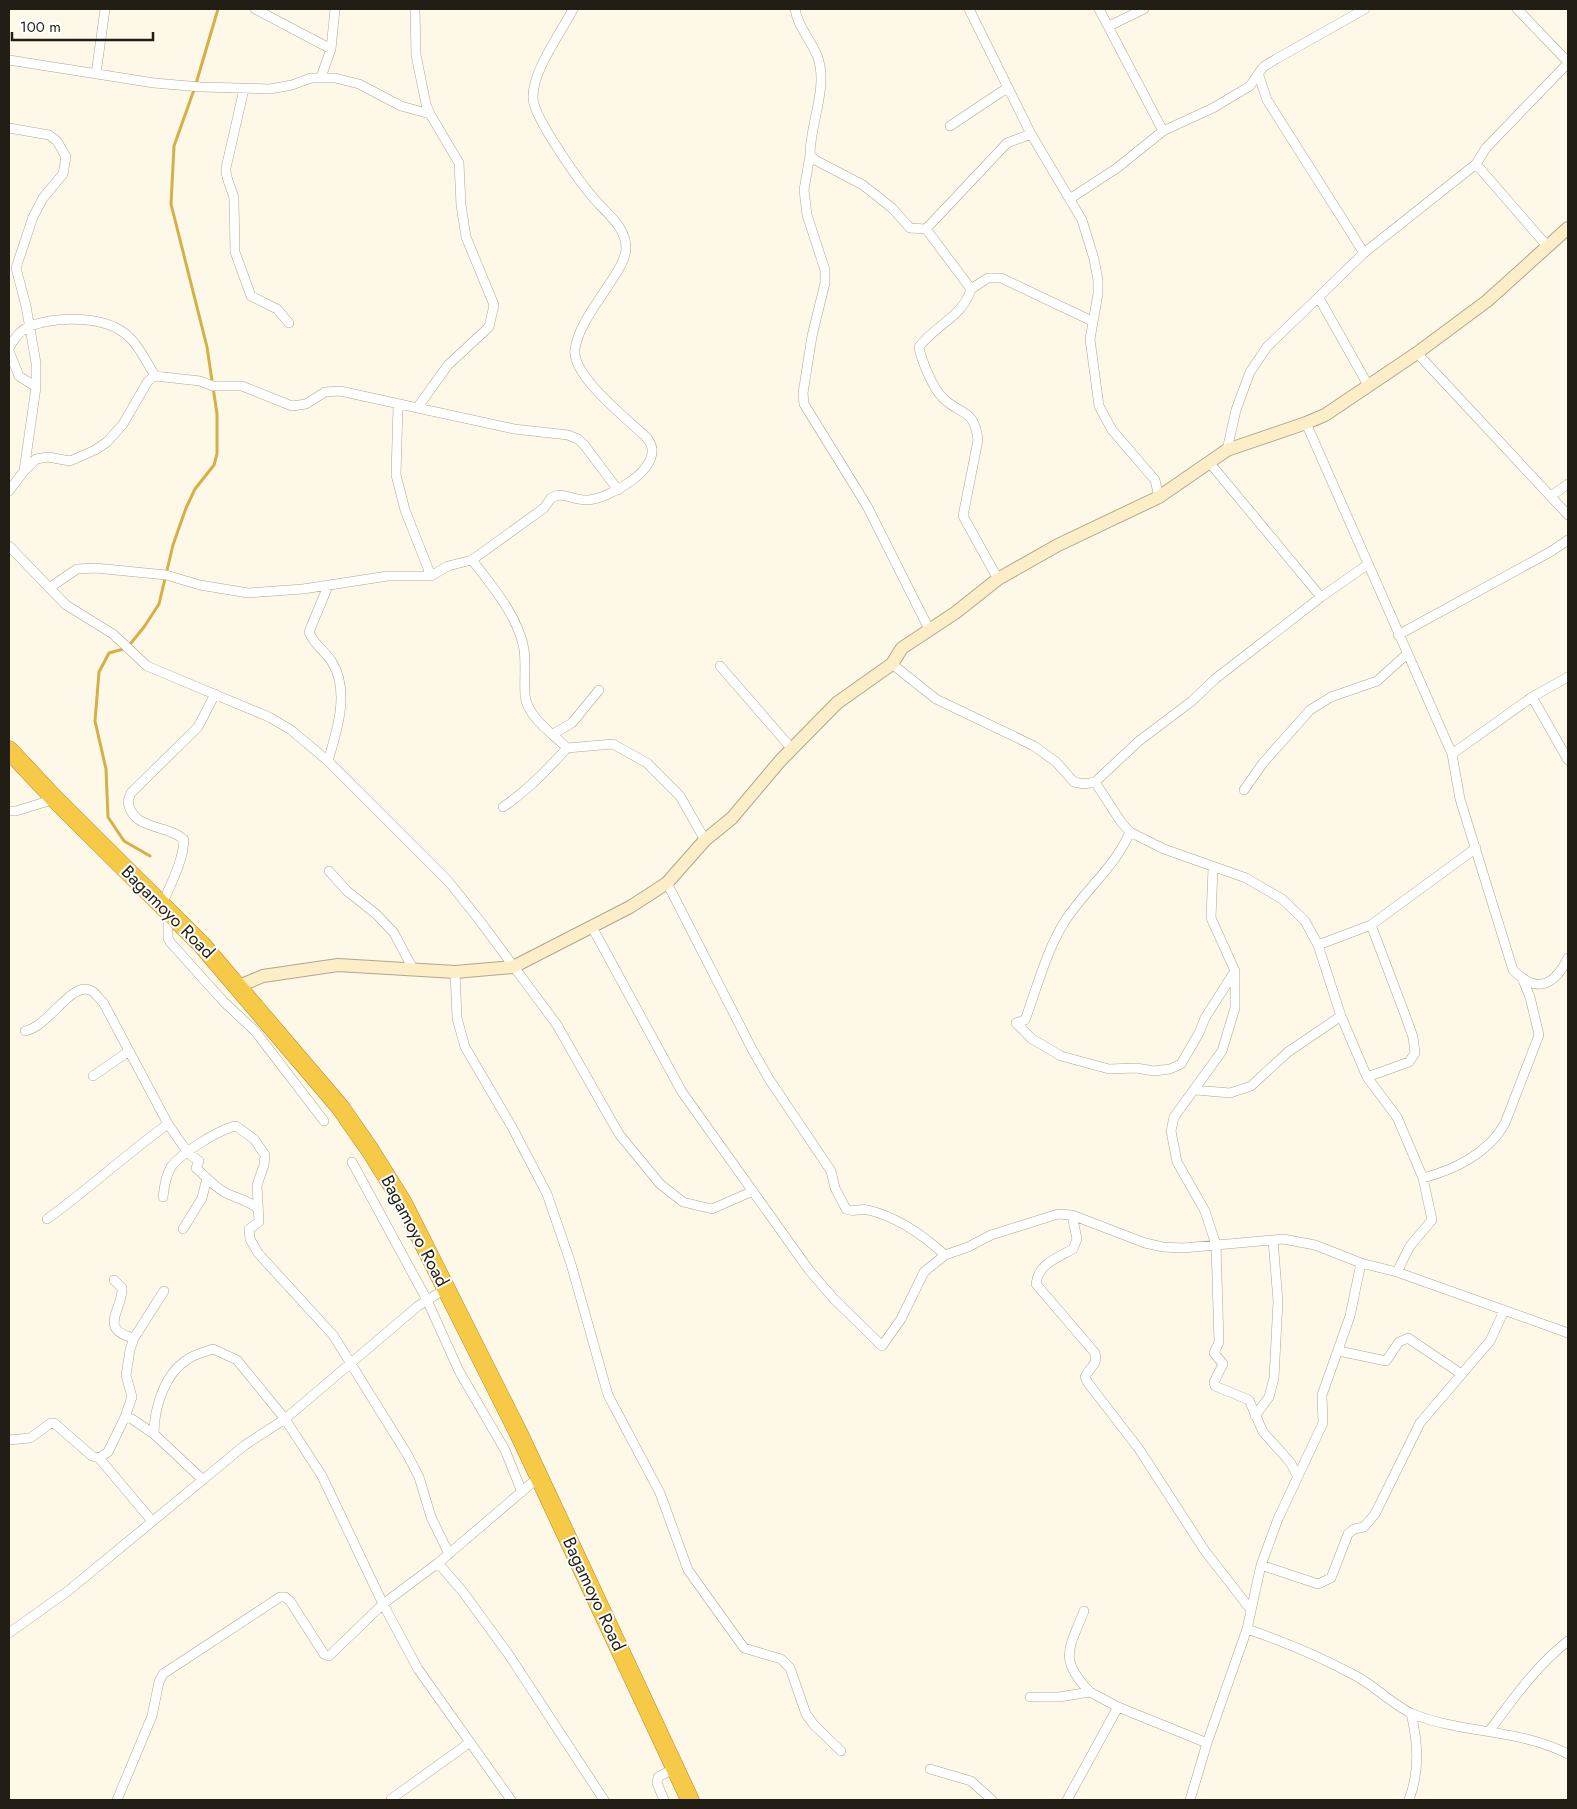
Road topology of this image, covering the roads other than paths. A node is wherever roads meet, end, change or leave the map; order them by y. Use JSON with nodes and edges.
{"nodes":[{"id":1,"x":105,"y":9,"type":"edge"},
{"id":2,"x":255,"y":9,"type":"edge"},
{"id":3,"x":335,"y":9,"type":"edge"},
{"id":4,"x":414,"y":9,"type":"edge"},
{"id":5,"x":573,"y":9,"type":"edge"},
{"id":6,"x":795,"y":9,"type":"edge"},
{"id":7,"x":969,"y":9,"type":"edge"},
{"id":8,"x":1099,"y":9,"type":"edge"},
{"id":9,"x":1144,"y":9,"type":"edge"},
{"id":10,"x":1365,"y":9,"type":"edge"},
{"id":11,"x":1518,"y":9,"type":"edge"},
{"id":12,"x":1108,"y":26,"type":"junction"},
{"id":13,"x":331,"y":50,"type":"junction"},
{"id":14,"x":9,"y":60,"type":"edge"},
{"id":15,"x":1568,"y":63,"type":"edge"},
{"id":16,"x":96,"y":74,"type":"junction"},
{"id":17,"x":1259,"y":76,"type":"junction"},
{"id":18,"x":321,"y":77,"type":"junction"},
{"id":19,"x":1007,"y":88,"type":"junction"},
{"id":20,"x":244,"y":89,"type":"junction"},
{"id":21,"x":430,"y":114,"type":"junction"},
{"id":22,"x":950,"y":126,"type":"dead end"},
{"id":23,"x":9,"y":128,"type":"edge"},
{"id":24,"x":1162,"y":131,"type":"junction"},
{"id":25,"x":1031,"y":134,"type":"junction"},
{"id":26,"x":810,"y":155,"type":"junction"},
{"id":27,"x":1476,"y":164,"type":"junction"},
{"id":28,"x":1071,"y":198,"type":"junction"},
{"id":29,"x":1568,"y":228,"type":"edge"},
{"id":30,"x":926,"y":229,"type":"junction"},
{"id":31,"x":1548,"y":247,"type":"junction"},
{"id":32,"x":1364,"y":253,"type":"junction"},
{"id":33,"x":12,"y":266,"type":"edge"},
{"id":34,"x":972,"y":289,"type":"junction"},
{"id":35,"x":1319,"y":298,"type":"junction"},
{"id":36,"x":1092,"y":321,"type":"junction"},
{"id":37,"x":289,"y":323,"type":"dead end"},
{"id":38,"x":30,"y":326,"type":"junction"},
{"id":39,"x":9,"y":350,"type":"edge"},
{"id":40,"x":1417,"y":353,"type":"junction"},
{"id":41,"x":155,"y":376,"type":"junction"},
{"id":42,"x":1368,"y":385,"type":"junction"},
{"id":43,"x":36,"y":387,"type":"junction"},
{"id":44,"x":398,"y":406,"type":"junction"},
{"id":45,"x":417,"y":408,"type":"junction"},
{"id":46,"x":1306,"y":424,"type":"junction"},
{"id":47,"x":1227,"y":450,"type":"junction"},
{"id":48,"x":1209,"y":462,"type":"junction"},
{"id":49,"x":24,"y":471,"type":"junction"},
{"id":50,"x":1568,"y":484,"type":"edge"},
{"id":51,"x":618,"y":490,"type":"junction"},
{"id":52,"x":9,"y":491,"type":"edge"},
{"id":53,"x":1551,"y":496,"type":"junction"},
{"id":54,"x":1159,"y":497,"type":"junction"},
{"id":55,"x":1568,"y":515,"type":"edge"},
{"id":56,"x":1568,"y":540,"type":"edge"},
{"id":57,"x":9,"y":546,"type":"edge"},
{"id":58,"x":472,"y":560,"type":"junction"},
{"id":59,"x":1367,"y":565,"type":"junction"},
{"id":60,"x":431,"y":576,"type":"junction"},
{"id":61,"x":998,"y":579,"type":"junction"},
{"id":62,"x":328,"y":586,"type":"junction"},
{"id":63,"x":49,"y":588,"type":"junction"},
{"id":64,"x":1321,"y":597,"type":"junction"},
{"id":65,"x":929,"y":630,"type":"junction"},
{"id":66,"x":1398,"y":635,"type":"junction"},
{"id":67,"x":1407,"y":654,"type":"junction"},
{"id":68,"x":892,"y":664,"type":"junction"},
{"id":69,"x":720,"y":666,"type":"dead end"},
{"id":70,"x":1568,"y":677,"type":"edge"},
{"id":71,"x":599,"y":690,"type":"dead end"},
{"id":72,"x":215,"y":694,"type":"junction"},
{"id":73,"x":1532,"y":698,"type":"junction"},
{"id":74,"x":553,"y":734,"type":"junction"},
{"id":75,"x":567,"y":748,"type":"junction"},
{"id":76,"x":792,"y":749,"type":"junction"},
{"id":77,"x":9,"y":750,"type":"edge"},
{"id":78,"x":1452,"y":754,"type":"junction"},
{"id":79,"x":1568,"y":760,"type":"edge"},
{"id":80,"x":328,"y":761,"type":"junction"},
{"id":81,"x":1096,"y":782,"type":"junction"},
{"id":82,"x":1244,"y":790,"type":"dead end"},
{"id":83,"x":55,"y":800,"type":"junction"},
{"id":84,"x":503,"y":807,"type":"dead end"},
{"id":85,"x":9,"y":811,"type":"edge"},
{"id":86,"x":1130,"y":832,"type":"junction"},
{"id":87,"x":705,"y":840,"type":"junction"},
{"id":88,"x":1476,"y":848,"type":"junction"},
{"id":89,"x":1214,"y":868,"type":"junction"},
{"id":90,"x":329,"y":871,"type":"dead end"},
{"id":91,"x":667,"y":883,"type":"junction"},
{"id":92,"x":165,"y":908,"type":"junction"},
{"id":93,"x":1371,"y":925,"type":"junction"},
{"id":94,"x":592,"y":926,"type":"junction"},
{"id":95,"x":1318,"y":945,"type":"junction"},
{"id":96,"x":1568,"y":958,"type":"edge"},
{"id":97,"x":513,"y":967,"type":"junction"},
{"id":98,"x":413,"y":969,"type":"junction"},
{"id":99,"x":1234,"y":971,"type":"junction"},
{"id":100,"x":455,"y":972,"type":"junction"},
{"id":101,"x":1523,"y":980,"type":"junction"},
{"id":102,"x":239,"y":986,"type":"junction"},
{"id":103,"x":1341,"y":1016,"type":"junction"},
{"id":104,"x":260,"y":1025,"type":"junction"},
{"id":105,"x":25,"y":1031,"type":"dead end"},
{"id":106,"x":129,"y":1051,"type":"junction"},
{"id":107,"x":93,"y":1076,"type":"dead end"},
{"id":108,"x":1366,"y":1077,"type":"junction"},
{"id":109,"x":1196,"y":1090,"type":"junction"},
{"id":110,"x":324,"y":1121,"type":"dead end"},
{"id":111,"x":168,"y":1124,"type":"junction"},
{"id":112,"x":188,"y":1153,"type":"junction"},
{"id":113,"x":352,"y":1162,"type":"dead end"},
{"id":114,"x":207,"y":1178,"type":"junction"},
{"id":115,"x":1423,"y":1178,"type":"junction"},
{"id":116,"x":752,"y":1191,"type":"junction"},
{"id":117,"x":163,"y":1197,"type":"dead end"},
{"id":118,"x":257,"y":1208,"type":"junction"},
{"id":119,"x":1072,"y":1215,"type":"junction"},
{"id":120,"x":47,"y":1219,"type":"dead end"},
{"id":121,"x":182,"y":1230,"type":"dead end"},
{"id":122,"x":1273,"y":1240,"type":"junction"},
{"id":123,"x":1216,"y":1245,"type":"junction"},
{"id":124,"x":945,"y":1255,"type":"junction"},
{"id":125,"x":1361,"y":1263,"type":"junction"},
{"id":126,"x":1397,"y":1272,"type":"junction"},
{"id":127,"x":114,"y":1280,"type":"dead end"},
{"id":128,"x":445,"y":1289,"type":"junction"},
{"id":129,"x":164,"y":1291,"type":"dead end"},
{"id":130,"x":427,"y":1300,"type":"junction"},
{"id":131,"x":1504,"y":1311,"type":"junction"},
{"id":132,"x":1568,"y":1333,"type":"edge"},
{"id":133,"x":134,"y":1338,"type":"junction"},
{"id":134,"x":1339,"y":1351,"type":"junction"},
{"id":135,"x":349,"y":1363,"type":"junction"},
{"id":136,"x":1460,"y":1373,"type":"junction"},
{"id":137,"x":1255,"y":1416,"type":"junction"},
{"id":138,"x":125,"y":1417,"type":"junction"},
{"id":139,"x":285,"y":1419,"type":"junction"},
{"id":140,"x":154,"y":1434,"type":"junction"},
{"id":141,"x":9,"y":1440,"type":"edge"},
{"id":142,"x":99,"y":1458,"type":"junction"},
{"id":143,"x":1298,"y":1475,"type":"junction"},
{"id":144,"x":540,"y":1477,"type":"junction"},
{"id":145,"x":203,"y":1480,"type":"junction"},
{"id":146,"x":522,"y":1492,"type":"junction"},
{"id":147,"x":152,"y":1521,"type":"junction"},
{"id":148,"x":449,"y":1554,"type":"junction"},
{"id":149,"x":438,"y":1563,"type":"junction"},
{"id":150,"x":1261,"y":1565,"type":"junction"},
{"id":151,"x":384,"y":1604,"type":"junction"},
{"id":152,"x":1251,"y":1610,"type":"junction"},
{"id":153,"x":1084,"y":1611,"type":"dead end"},
{"id":154,"x":1247,"y":1629,"type":"junction"},
{"id":155,"x":9,"y":1633,"type":"edge"},
{"id":156,"x":1568,"y":1641,"type":"edge"},
{"id":157,"x":1090,"y":1692,"type":"junction"},
{"id":158,"x":1030,"y":1697,"type":"dead end"},
{"id":159,"x":1118,"y":1706,"type":"junction"},
{"id":160,"x":1411,"y":1713,"type":"junction"},
{"id":161,"x":1490,"y":1730,"type":"junction"},
{"id":162,"x":469,"y":1743,"type":"junction"},
{"id":163,"x":1207,"y":1743,"type":"junction"},
{"id":164,"x":841,"y":1751,"type":"dead end"},
{"id":165,"x":1568,"y":1754,"type":"edge"},
{"id":166,"x":675,"y":1768,"type":"junction"},
{"id":167,"x":930,"y":1769,"type":"dead end"},
{"id":168,"x":391,"y":1799,"type":"edge"},
{"id":169,"x":117,"y":1800,"type":"edge"},
{"id":170,"x":511,"y":1800,"type":"edge"},
{"id":171,"x":604,"y":1800,"type":"edge"},
{"id":172,"x":664,"y":1800,"type":"edge"},
{"id":173,"x":690,"y":1800,"type":"edge"},
{"id":174,"x":992,"y":1800,"type":"edge"},
{"id":175,"x":1067,"y":1800,"type":"edge"},
{"id":176,"x":1190,"y":1800,"type":"edge"},
{"id":177,"x":1409,"y":1800,"type":"edge"}],
"edges":[{"from":1,"to":16,"type":"street"},
{"from":2,"to":13,"type":"street"},
{"from":3,"to":13,"type":"street"},
{"from":4,"to":21,"type":"street"},
{"from":5,"to":51,"type":"street"},
{"from":6,"to":26,"type":"street"},
{"from":7,"to":19,"type":"street"},
{"from":8,"to":12,"type":"street"},
{"from":9,"to":12,"type":"street"},
{"from":10,"to":17,"type":"street"},
{"from":11,"to":15,"type":"street"},
{"from":12,"to":24,"type":"street"},
{"from":13,"to":18,"type":"street"},
{"from":14,"to":16,"type":"street"},
{"from":15,"to":27,"type":"street"},
{"from":16,"to":20,"type":"street"},
{"from":17,"to":24,"type":"street"},
{"from":17,"to":32,"type":"street"},
{"from":18,"to":20,"type":"street"},
{"from":18,"to":21,"type":"street"},
{"from":19,"to":22,"type":"street"},
{"from":19,"to":25,"type":"street"},
{"from":20,"to":37,"type":"street"},
{"from":21,"to":45,"type":"street"},
{"from":23,"to":33,"type":"street"},
{"from":24,"to":28,"type":"street"},
{"from":25,"to":28,"type":"street"},
{"from":25,"to":30,"type":"street"},
{"from":26,"to":30,"type":"street"},
{"from":26,"to":65,"type":"street"},
{"from":27,"to":31,"type":"street"},
{"from":27,"to":32,"type":"street"},
{"from":28,"to":36,"type":"street"},
{"from":29,"to":31,"type":"street"},
{"from":30,"to":34,"type":"street"},
{"from":31,"to":40,"type":"street"},
{"from":32,"to":35,"type":"street"},
{"from":33,"to":38,"type":"street"},
{"from":34,"to":36,"type":"street"},
{"from":34,"to":61,"type":"street"},
{"from":35,"to":42,"type":"street"},
{"from":35,"to":47,"type":"street"},
{"from":36,"to":54,"type":"street"},
{"from":38,"to":39,"type":"street"},
{"from":38,"to":41,"type":"street"},
{"from":38,"to":43,"type":"street"},
{"from":39,"to":43,"type":"street"},
{"from":40,"to":42,"type":"street"},
{"from":40,"to":53,"type":"street"},
{"from":41,"to":44,"type":"street"},
{"from":41,"to":49,"type":"street"},
{"from":42,"to":46,"type":"street"},
{"from":43,"to":49,"type":"street"},
{"from":44,"to":45,"type":"street"},
{"from":44,"to":60,"type":"street"},
{"from":45,"to":51,"type":"street"},
{"from":46,"to":47,"type":"street"},
{"from":46,"to":59,"type":"street"},
{"from":47,"to":48,"type":"street"},
{"from":48,"to":54,"type":"street"},
{"from":48,"to":64,"type":"street"},
{"from":49,"to":52,"type":"street"},
{"from":50,"to":53,"type":"street"},
{"from":51,"to":58,"type":"street"},
{"from":53,"to":55,"type":"street"},
{"from":54,"to":61,"type":"street"},
{"from":56,"to":66,"type":"street"},
{"from":57,"to":63,"type":"street"},
{"from":58,"to":60,"type":"street"},
{"from":58,"to":74,"type":"street"},
{"from":59,"to":64,"type":"street"},
{"from":59,"to":66,"type":"street"},
{"from":60,"to":62,"type":"street"},
{"from":61,"to":65,"type":"street"},
{"from":62,"to":63,"type":"street"},
{"from":62,"to":80,"type":"street"},
{"from":63,"to":72,"type":"street"},
{"from":64,"to":81,"type":"street"},
{"from":65,"to":68,"type":"street"},
{"from":66,"to":67,"type":"street"},
{"from":67,"to":78,"type":"street"},
{"from":67,"to":82,"type":"street"},
{"from":68,"to":76,"type":"street"},
{"from":68,"to":81,"type":"street"},
{"from":69,"to":76,"type":"street"},
{"from":70,"to":73,"type":"street"},
{"from":71,"to":74,"type":"street"},
{"from":72,"to":80,"type":"street"},
{"from":72,"to":92,"type":"street"},
{"from":73,"to":78,"type":"street"},
{"from":73,"to":79,"type":"street"},
{"from":74,"to":75,"type":"street"},
{"from":75,"to":84,"type":"street"},
{"from":75,"to":87,"type":"street"},
{"from":76,"to":87,"type":"street"},
{"from":77,"to":83,"type":"highway","name":"Bagamoyo Road"},
{"from":78,"to":88,"type":"street"},
{"from":80,"to":97,"type":"street"},
{"from":81,"to":86,"type":"street"},
{"from":83,"to":85,"type":"street"},
{"from":83,"to":92,"type":"highway","name":"Bagamoyo Road"},
{"from":86,"to":89,"type":"street"},
{"from":86,"to":99,"type":"street"},
{"from":87,"to":91,"type":"street"},
{"from":88,"to":93,"type":"street"},
{"from":88,"to":101,"type":"street"},
{"from":89,"to":95,"type":"street"},
{"from":89,"to":99,"type":"street"},
{"from":90,"to":98,"type":"street"},
{"from":91,"to":94,"type":"street"},
{"from":91,"to":124,"type":"street"},
{"from":92,"to":102,"type":"highway","name":"Bagamoyo Road"},
{"from":92,"to":104,"type":"street"},
{"from":93,"to":95,"type":"street"},
{"from":93,"to":108,"type":"street"},
{"from":94,"to":97,"type":"street"},
{"from":94,"to":116,"type":"street"},
{"from":95,"to":103,"type":"street"},
{"from":96,"to":101,"type":"street"},
{"from":97,"to":100,"type":"street"},
{"from":97,"to":116,"type":"street"},
{"from":98,"to":100,"type":"street"},
{"from":98,"to":102,"type":"street"},
{"from":99,"to":109,"type":"street"},
{"from":100,"to":164,"type":"street"},
{"from":101,"to":115,"type":"street"},
{"from":102,"to":104,"type":"highway","name":"Bagamoyo Road"},
{"from":103,"to":108,"type":"street"},
{"from":103,"to":109,"type":"street"},
{"from":104,"to":110,"type":"street"},
{"from":104,"to":128,"type":"highway","name":"Bagamoyo Road"},
{"from":105,"to":106,"type":"street"},
{"from":106,"to":107,"type":"street"},
{"from":106,"to":111,"type":"street"},
{"from":108,"to":115,"type":"street"},
{"from":109,"to":123,"type":"street"},
{"from":111,"to":112,"type":"street"},
{"from":111,"to":120,"type":"street"},
{"from":112,"to":114,"type":"street"},
{"from":112,"to":117,"type":"street"},
{"from":112,"to":118,"type":"street"},
{"from":113,"to":130,"type":"street"},
{"from":114,"to":118,"type":"street"},
{"from":114,"to":121,"type":"street"},
{"from":115,"to":126,"type":"street"},
{"from":116,"to":124,"type":"street"},
{"from":118,"to":135,"type":"street"},
{"from":119,"to":123,"type":"street"},
{"from":119,"to":124,"type":"street"},
{"from":119,"to":152,"type":"street"},
{"from":122,"to":123,"type":"street"},
{"from":122,"to":125,"type":"street"},
{"from":122,"to":137,"type":"street"},
{"from":123,"to":137,"type":"street"},
{"from":125,"to":126,"type":"street"},
{"from":125,"to":134,"type":"street"},
{"from":126,"to":131,"type":"street"},
{"from":127,"to":133,"type":"street"},
{"from":128,"to":130,"type":"street"},
{"from":128,"to":144,"type":"highway","name":"Bagamoyo Road"},
{"from":129,"to":133,"type":"street"},
{"from":130,"to":135,"type":"street"},
{"from":130,"to":146,"type":"street"},
{"from":131,"to":132,"type":"street"},
{"from":131,"to":136,"type":"street"},
{"from":133,"to":138,"type":"street"},
{"from":134,"to":136,"type":"street"},
{"from":134,"to":143,"type":"street"},
{"from":135,"to":139,"type":"street"},
{"from":135,"to":148,"type":"street"},
{"from":136,"to":150,"type":"street"},
{"from":137,"to":143,"type":"street"},
{"from":138,"to":140,"type":"street"},
{"from":138,"to":142,"type":"street"},
{"from":139,"to":140,"type":"street"},
{"from":139,"to":145,"type":"street"},
{"from":139,"to":151,"type":"street"},
{"from":140,"to":145,"type":"street"},
{"from":141,"to":142,"type":"street"},
{"from":142,"to":147,"type":"street"},
{"from":143,"to":150,"type":"street"},
{"from":144,"to":146,"type":"street"},
{"from":144,"to":166,"type":"highway","name":"Bagamoyo Road"},
{"from":145,"to":147,"type":"street"},
{"from":146,"to":148,"type":"street"},
{"from":147,"to":155,"type":"street"},
{"from":148,"to":149,"type":"street"},
{"from":149,"to":151,"type":"street"},
{"from":149,"to":171,"type":"street"},
{"from":150,"to":152,"type":"street"},
{"from":151,"to":162,"type":"street"},
{"from":151,"to":169,"type":"street"},
{"from":152,"to":154,"type":"street"},
{"from":153,"to":157,"type":"street"},
{"from":154,"to":160,"type":"street"},
{"from":154,"to":163,"type":"street"},
{"from":156,"to":161,"type":"street"},
{"from":157,"to":158,"type":"street"},
{"from":157,"to":159,"type":"street"},
{"from":159,"to":163,"type":"street"},
{"from":159,"to":175,"type":"street"},
{"from":160,"to":161,"type":"street"},
{"from":160,"to":177,"type":"street"},
{"from":161,"to":165,"type":"street"},
{"from":162,"to":168,"type":"street"},
{"from":162,"to":170,"type":"street"},
{"from":163,"to":176,"type":"street"},
{"from":166,"to":172,"type":"street"},
{"from":166,"to":173,"type":"highway","name":"Bagamoyo Road"},
{"from":167,"to":174,"type":"street"}]}
